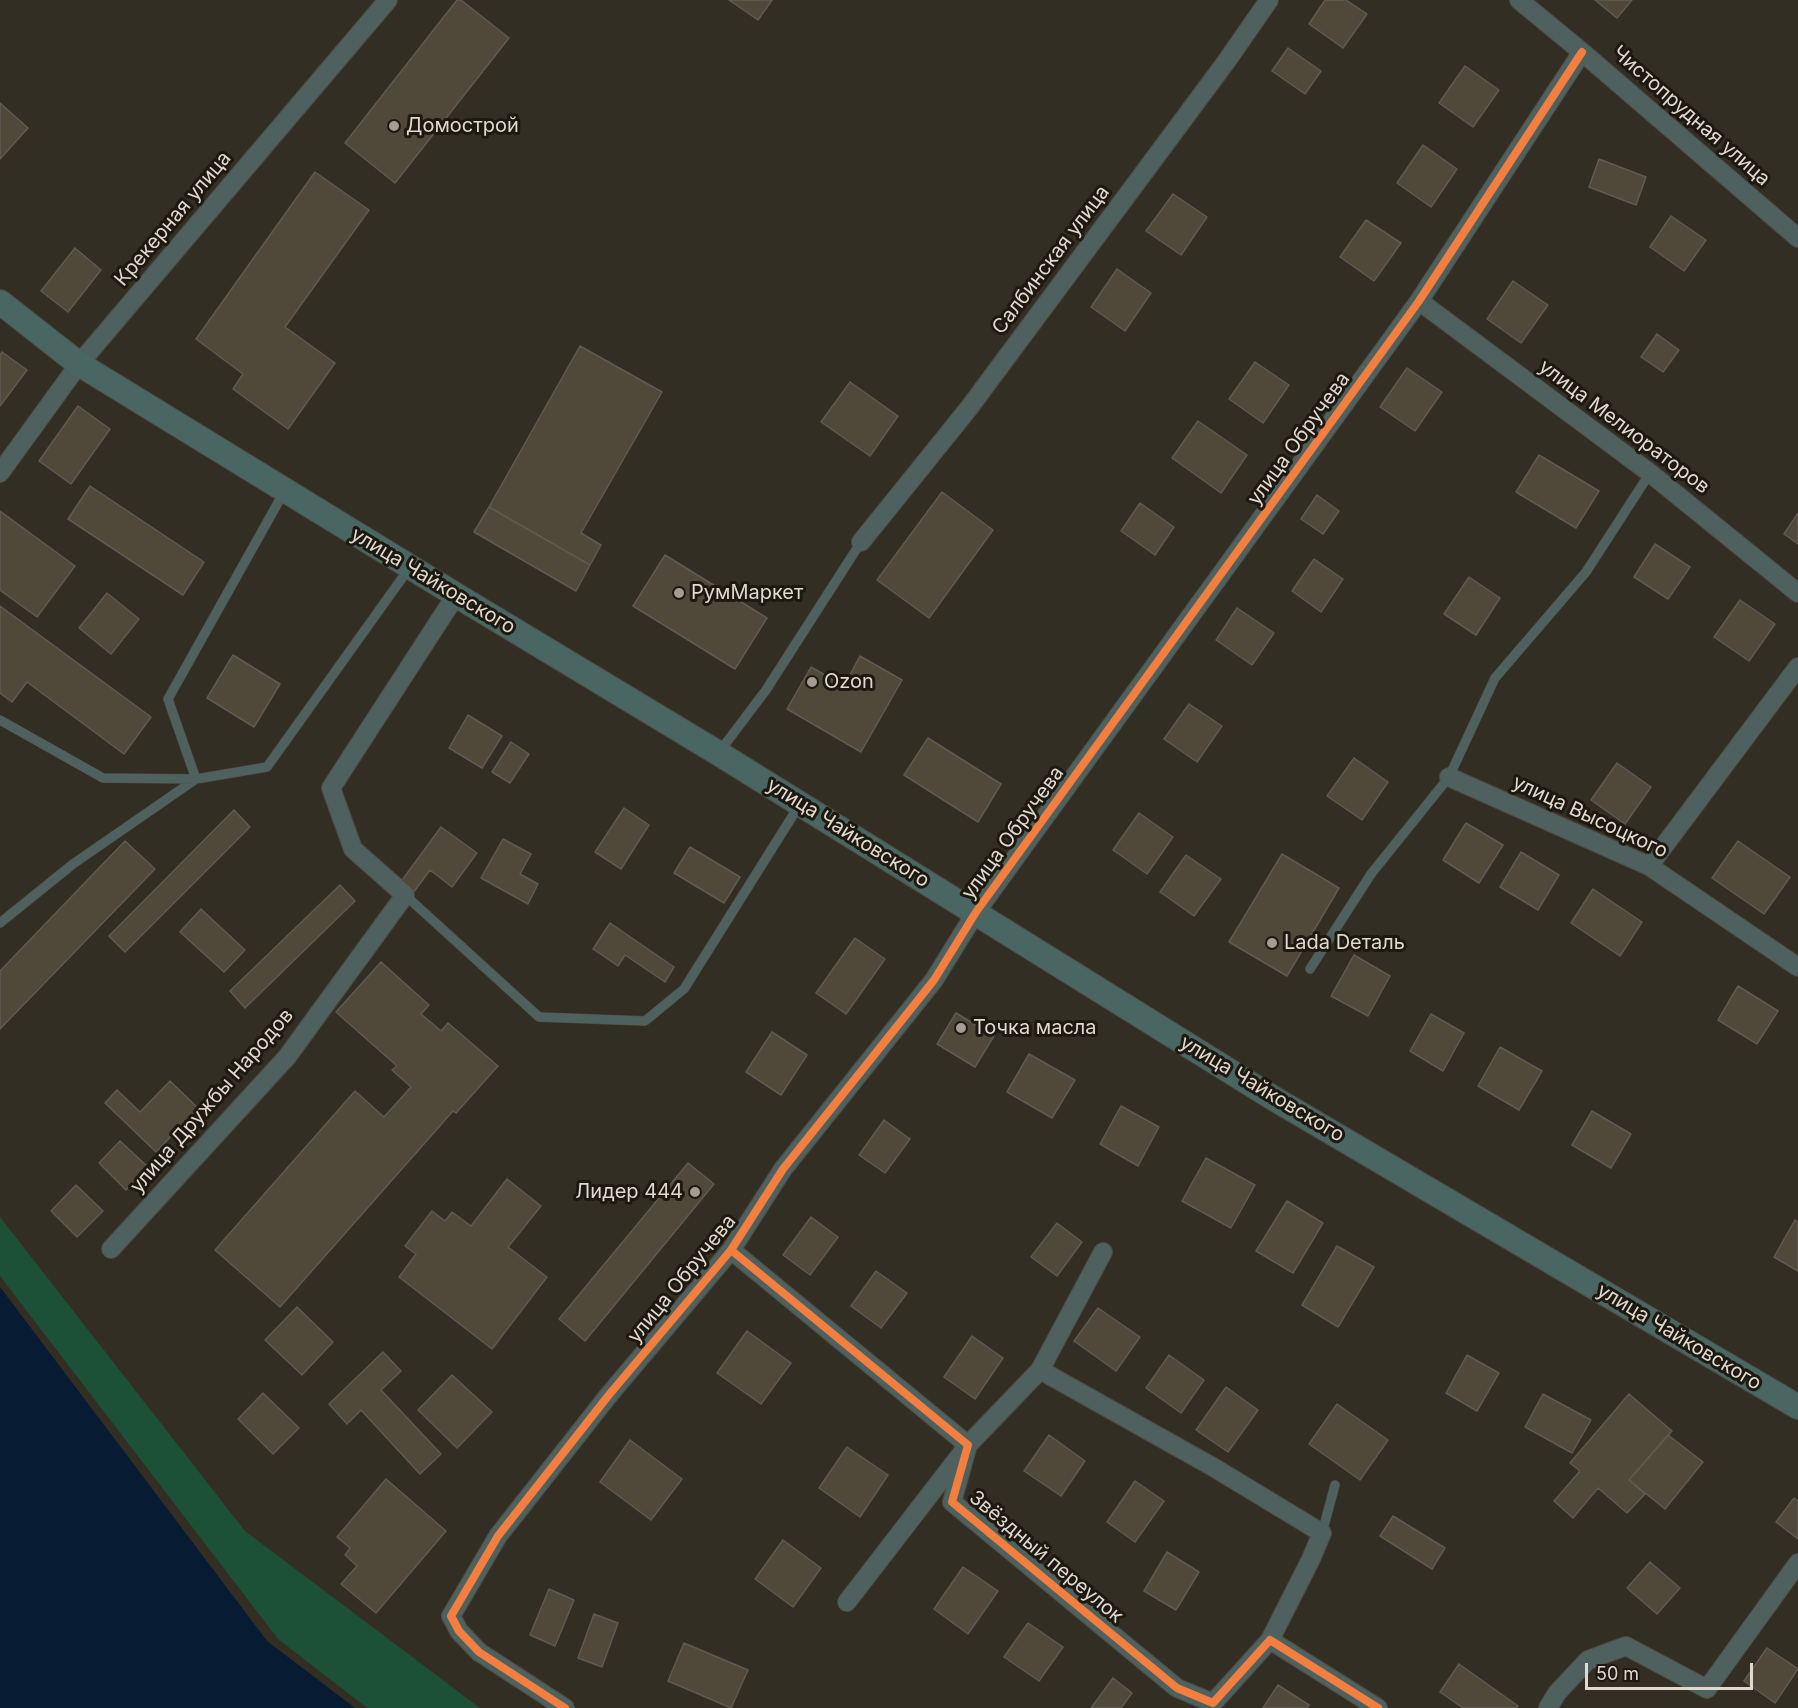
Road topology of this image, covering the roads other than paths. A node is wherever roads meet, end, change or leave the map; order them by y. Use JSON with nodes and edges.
{"nodes":[{"id":1,"x":388,"y":0,"type":"edge"},
{"id":2,"x":1269,"y":0,"type":"edge"},
{"id":3,"x":1519,"y":0,"type":"edge"},
{"id":4,"x":1582,"y":52,"type":"junction"},
{"id":5,"x":1798,"y":238,"type":"edge"},
{"id":6,"x":1419,"y":301,"type":"junction"},
{"id":7,"x":0,"y":302,"type":"edge"},
{"id":8,"x":79,"y":364,"type":"junction"},
{"id":9,"x":0,"y":473,"type":"edge"},
{"id":10,"x":1650,"y":473,"type":"junction"},
{"id":11,"x":285,"y":490,"type":"junction"},
{"id":12,"x":861,"y":542,"type":"joint"},
{"id":13,"x":410,"y":567,"type":"junction"},
{"id":14,"x":1798,"y":593,"type":"edge"},
{"id":15,"x":456,"y":595,"type":"junction"},
{"id":16,"x":1798,"y":667,"type":"edge"},
{"id":17,"x":0,"y":720,"type":"edge"},
{"id":18,"x":718,"y":753,"type":"junction"},
{"id":19,"x":1449,"y":777,"type":"junction"},
{"id":20,"x":196,"y":779,"type":"junction"},
{"id":21,"x":800,"y":804,"type":"junction"},
{"id":22,"x":1649,"y":866,"type":"junction"},
{"id":23,"x":405,"y":895,"type":"junction"},
{"id":24,"x":976,"y":912,"type":"junction"},
{"id":25,"x":0,"y":923,"type":"edge"},
{"id":26,"x":1798,"y":967,"type":"edge"},
{"id":27,"x":1310,"y":969,"type":"dead end"},
{"id":28,"x":111,"y":1249,"type":"dead end"},
{"id":29,"x":731,"y":1250,"type":"junction"},
{"id":30,"x":1103,"y":1252,"type":"dead end"},
{"id":31,"x":1040,"y":1370,"type":"junction"},
{"id":32,"x":1798,"y":1407,"type":"edge"},
{"id":33,"x":968,"y":1445,"type":"junction"},
{"id":34,"x":1335,"y":1485,"type":"dead end"},
{"id":35,"x":1322,"y":1533,"type":"junction"},
{"id":36,"x":1798,"y":1563,"type":"edge"},
{"id":37,"x":847,"y":1602,"type":"dead end"},
{"id":38,"x":1270,"y":1640,"type":"junction"},
{"id":39,"x":565,"y":1708,"type":"edge"},
{"id":40,"x":1378,"y":1708,"type":"edge"},
{"id":41,"x":1548,"y":1708,"type":"edge"}],
"edges":[{"from":1,"to":8,"type":"street","name":"Крекерная улица"},
{"from":2,"to":12,"type":"street","name":"Салбинская улица"},
{"from":3,"to":4,"type":"street","name":"Чистопрудная улица"},
{"from":4,"to":5,"type":"street","name":"Чистопрудная улица"},
{"from":4,"to":6,"type":"street","name":"улица Обручева"},
{"from":6,"to":10,"type":"street","name":"улица Мелиораторов"},
{"from":6,"to":24,"type":"street","name":"улица Обручева"},
{"from":7,"to":8,"type":"main road","name":"улица Чайковского"},
{"from":8,"to":9,"type":"street","name":"Крекерная улица"},
{"from":8,"to":11,"type":"main road","name":"улица Чайковского"},
{"from":10,"to":14,"type":"street","name":"улица Мелиораторов"},
{"from":10,"to":19,"type":"lane"},
{"from":11,"to":13,"type":"main road","name":"улица Чайковского"},
{"from":11,"to":20,"type":"lane"},
{"from":12,"to":18,"type":"lane"},
{"from":13,"to":15,"type":"main road","name":"улица Чайковского"},
{"from":13,"to":20,"type":"lane"},
{"from":15,"to":18,"type":"main road","name":"улица Чайковского"},
{"from":15,"to":23,"type":"street"},
{"from":16,"to":22,"type":"street"},
{"from":17,"to":20,"type":"lane"},
{"from":18,"to":21,"type":"main road","name":"улица Чайковского"},
{"from":19,"to":22,"type":"street","name":"улица Высоцкого"},
{"from":19,"to":27,"type":"lane"},
{"from":20,"to":25,"type":"lane"},
{"from":21,"to":23,"type":"lane"},
{"from":21,"to":24,"type":"main road","name":"улица Чайковского"},
{"from":22,"to":26,"type":"street","name":"улица Высоцкого"},
{"from":23,"to":28,"type":"street","name":"улица Дружбы Народов"},
{"from":24,"to":29,"type":"street","name":"улица Обручева"},
{"from":24,"to":32,"type":"main road","name":"улица Чайковского"},
{"from":29,"to":33,"type":"street"},
{"from":29,"to":39,"type":"street","name":"улица Обручева"},
{"from":30,"to":31,"type":"street","name":"Звёздный переулок"},
{"from":31,"to":33,"type":"street","name":"Звёздный переулок"},
{"from":31,"to":35,"type":"street"},
{"from":33,"to":37,"type":"street","name":"Звёздный переулок"},
{"from":33,"to":38,"type":"street","name":"Звёздный переулок"},
{"from":34,"to":35,"type":"lane"},
{"from":35,"to":38,"type":"street","name":"Звёздный переулок"},
{"from":36,"to":41,"type":"street"},
{"from":38,"to":40,"type":"street"}]}
